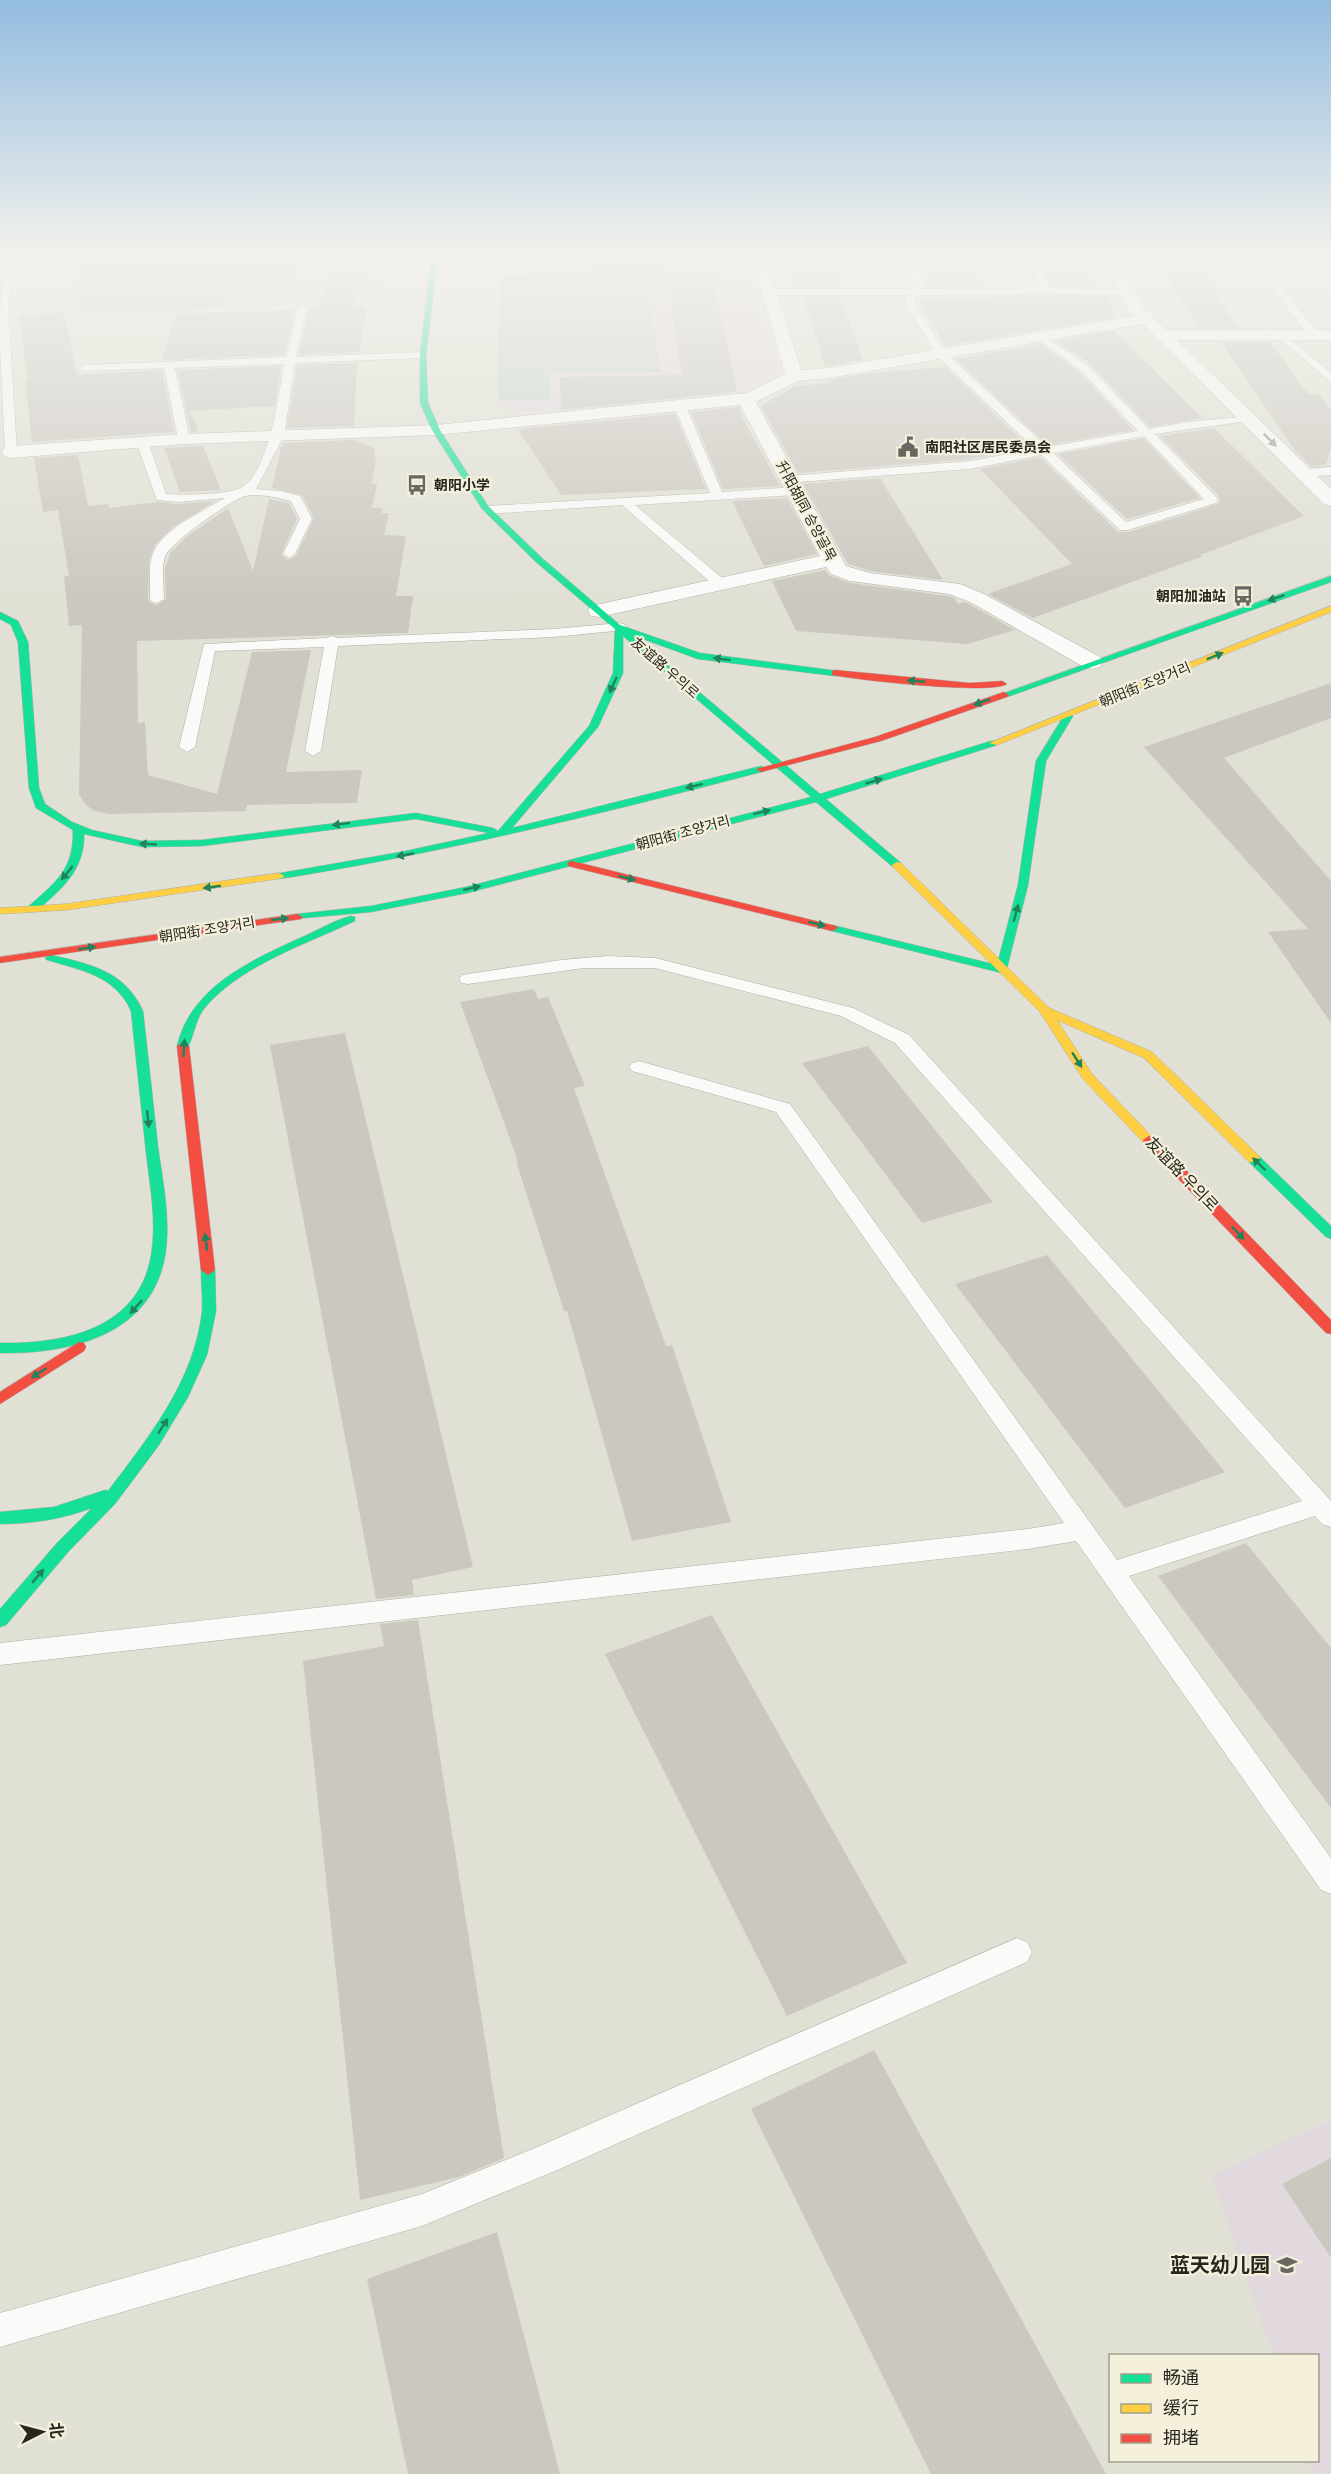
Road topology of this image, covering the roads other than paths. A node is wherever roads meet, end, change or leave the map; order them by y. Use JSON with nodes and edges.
{"nodes":[{"id":1,"x":6,"y":370,"type":"edge"},
{"id":2,"x":170,"y":370,"type":"edge"},
{"id":3,"x":288,"y":370,"type":"edge"},
{"id":4,"x":423,"y":370,"type":"edge"},
{"id":5,"x":792,"y":370,"type":"edge"},
{"id":6,"x":844,"y":370,"type":"edge"},
{"id":7,"x":958,"y":370,"type":"edge"},
{"id":8,"x":1086,"y":370,"type":"edge"},
{"id":9,"x":1199,"y":370,"type":"edge"},
{"id":10,"x":794,"y":376,"type":"junction"},
{"id":11,"x":747,"y":399,"type":"junction"},
{"id":12,"x":680,"y":406,"type":"junction"},
{"id":13,"x":1248,"y":418,"type":"junction"},
{"id":14,"x":436,"y":430,"type":"junction"},
{"id":15,"x":1148,"y":434,"type":"junction"},
{"id":16,"x":278,"y":436,"type":"junction"},
{"id":17,"x":184,"y":439,"type":"junction"},
{"id":18,"x":142,"y":441,"type":"junction"},
{"id":19,"x":10,"y":452,"type":"joint"},
{"id":20,"x":1045,"y":452,"type":"junction"},
{"id":21,"x":1331,"y":471,"type":"edge"},
{"id":22,"x":1303,"y":473,"type":"junction"},
{"id":23,"x":792,"y":485,"type":"junction"},
{"id":24,"x":243,"y":493,"type":"junction"},
{"id":25,"x":718,"y":496,"type":"junction"},
{"id":26,"x":1331,"y":500,"type":"edge"},
{"id":27,"x":625,"y":501,"type":"junction"},
{"id":28,"x":488,"y":510,"type":"junction"},
{"id":29,"x":289,"y":554,"type":"dead end"},
{"id":30,"x":832,"y":560,"type":"junction"},
{"id":31,"x":1331,"y":579,"type":"edge"},
{"id":32,"x":722,"y":584,"type":"junction"},
{"id":33,"x":157,"y":599,"type":"dead end"},
{"id":34,"x":1331,"y":609,"type":"edge"},
{"id":35,"x":599,"y":611,"type":"junction"},
{"id":36,"x":0,"y":615,"type":"edge"},
{"id":37,"x":619,"y":627,"type":"junction"},
{"id":38,"x":332,"y":640,"type":"junction"},
{"id":39,"x":1092,"y":662,"type":"junction"},
{"id":40,"x":1037,"y":682,"type":"junction"},
{"id":41,"x":1068,"y":716,"type":"junction"},
{"id":42,"x":187,"y":747,"type":"dead end"},
{"id":43,"x":313,"y":751,"type":"dead end"},
{"id":44,"x":777,"y":765,"type":"junction"},
{"id":45,"x":818,"y":798,"type":"junction"},
{"id":46,"x":78,"y":828,"type":"junction"},
{"id":47,"x":503,"y":832,"type":"junction"},
{"id":48,"x":570,"y":864,"type":"junction"},
{"id":49,"x":33,"y":909,"type":"junction"},
{"id":50,"x":371,"y":909,"type":"junction"},
{"id":51,"x":3,"y":910,"type":"edge"},
{"id":52,"x":40,"y":955,"type":"junction"},
{"id":53,"x":4,"y":959,"type":"edge"},
{"id":54,"x":1002,"y":970,"type":"junction"},
{"id":55,"x":468,"y":979,"type":"dead end"},
{"id":56,"x":1045,"y":1010,"type":"junction"},
{"id":57,"x":639,"y":1067,"type":"dead end"},
{"id":58,"x":1331,"y":1234,"type":"edge"},
{"id":59,"x":1331,"y":1329,"type":"edge"},
{"id":60,"x":106,"y":1330,"type":"junction"},
{"id":61,"x":0,"y":1348,"type":"edge"},
{"id":62,"x":0,"y":1399,"type":"edge"},
{"id":63,"x":117,"y":1491,"type":"junction"},
{"id":64,"x":1325,"y":1511,"type":"edge"},
{"id":65,"x":0,"y":1518,"type":"edge"},
{"id":66,"x":1082,"y":1530,"type":"junction"},
{"id":67,"x":1111,"y":1572,"type":"junction"},
{"id":68,"x":0,"y":1620,"type":"edge"},
{"id":69,"x":0,"y":1654,"type":"edge"},
{"id":70,"x":1331,"y":1881,"type":"edge"},
{"id":71,"x":1017,"y":1952,"type":"dead end"},
{"id":72,"x":0,"y":2330,"type":"edge"}],
"edges":[{"from":1,"to":19,"type":"lane"},
{"from":2,"to":17,"type":"lane"},
{"from":3,"to":16,"type":"lane"},
{"from":4,"to":14,"type":"main road","name":"友谊路 우의로"},
{"from":5,"to":10,"type":"street"},
{"from":6,"to":10,"type":"street"},
{"from":7,"to":20,"type":"lane"},
{"from":8,"to":15,"type":"lane"},
{"from":9,"to":13,"type":"street"},
{"from":10,"to":11,"type":"street"},
{"from":11,"to":12,"type":"street"},
{"from":11,"to":23,"type":"street","name":"升阳胡同 승양골목"},
{"from":12,"to":14,"type":"street"},
{"from":12,"to":25,"type":"lane"},
{"from":13,"to":15,"type":"lane"},
{"from":13,"to":22,"type":"street","one_way":true},
{"from":14,"to":16,"type":"street"},
{"from":14,"to":28,"type":"main road","name":"友谊路 우의로"},
{"from":15,"to":20,"type":"lane"},
{"from":15,"to":20,"type":"lane"},
{"from":16,"to":17,"type":"street"},
{"from":16,"to":24,"type":"lane"},
{"from":17,"to":18,"type":"street"},
{"from":18,"to":19,"type":"street"},
{"from":18,"to":24,"type":"lane"},
{"from":20,"to":23,"type":"lane"},
{"from":21,"to":22,"type":"lane"},
{"from":22,"to":26,"type":"street"},
{"from":23,"to":25,"type":"lane"},
{"from":23,"to":30,"type":"street","name":"升阳胡同 승양골목"},
{"from":24,"to":29,"type":"lane"},
{"from":24,"to":33,"type":"lane"},
{"from":25,"to":27,"type":"lane"},
{"from":27,"to":28,"type":"lane"},
{"from":27,"to":32,"type":"lane"},
{"from":28,"to":35,"type":"main road","name":"友谊路 우의로"},
{"from":30,"to":32,"type":"street"},
{"from":30,"to":39,"type":"street","name":"升阳胡同 승양골목"},
{"from":31,"to":39,"type":"main road","one_way":true},
{"from":32,"to":35,"type":"street"},
{"from":41,"to":34,"type":"main road","name":"朝阳街 조양거리","one_way":true},
{"from":35,"to":37,"type":"main road","name":"友谊路 우의로"},
{"from":36,"to":46,"type":"main road"},
{"from":37,"to":38,"type":"lane"},
{"from":40,"to":37,"type":"main road","one_way":true},
{"from":37,"to":44,"type":"main road","name":"友谊路 우의로"},
{"from":37,"to":47,"type":"main road","one_way":true},
{"from":38,"to":42,"type":"lane"},
{"from":38,"to":43,"type":"lane"},
{"from":39,"to":40,"type":"main road"},
{"from":40,"to":44,"type":"main road","one_way":true},
{"from":45,"to":41,"type":"main road","name":"朝阳街 조양거리","one_way":true},
{"from":54,"to":41,"type":"main road","one_way":true},
{"from":44,"to":45,"type":"main road","name":"友谊路 우의로"},
{"from":44,"to":47,"type":"main road","one_way":true},
{"from":48,"to":45,"type":"main road","name":"朝阳街 조양거리","one_way":true},
{"from":45,"to":54,"type":"main road","name":"友谊路 우의로"},
{"from":47,"to":46,"type":"main road","one_way":true},
{"from":46,"to":49,"type":"main road","one_way":true},
{"from":47,"to":49,"type":"main road","one_way":true},
{"from":50,"to":48,"type":"main road","name":"朝阳街 조양거리","one_way":true},
{"from":48,"to":54,"type":"main road","one_way":true},
{"from":49,"to":51,"type":"main road"},
{"from":52,"to":50,"type":"main road","name":"朝阳街 조양거리","one_way":true},
{"from":63,"to":50,"type":"main road","one_way":true},
{"from":52,"to":53,"type":"main road","name":"朝阳街 조양거리"},
{"from":52,"to":60,"type":"main road","one_way":true},
{"from":54,"to":56,"type":"main road","name":"友谊路 우의로"},
{"from":55,"to":64,"type":"lane"},
{"from":58,"to":56,"type":"main road","name":"友谊路 우의로","one_way":true},
{"from":56,"to":59,"type":"main road","name":"友谊路 우의로","one_way":true},
{"from":57,"to":66,"type":"lane"},
{"from":60,"to":61,"type":"main road"},
{"from":60,"to":62,"type":"main road","one_way":true},
{"from":63,"to":65,"type":"main road"},
{"from":68,"to":63,"type":"main road","one_way":true},
{"from":64,"to":67,"type":"lane"},
{"from":66,"to":67,"type":"lane"},
{"from":66,"to":69,"type":"lane"},
{"from":67,"to":70,"type":"lane"},
{"from":71,"to":72,"type":"lane"}]}
